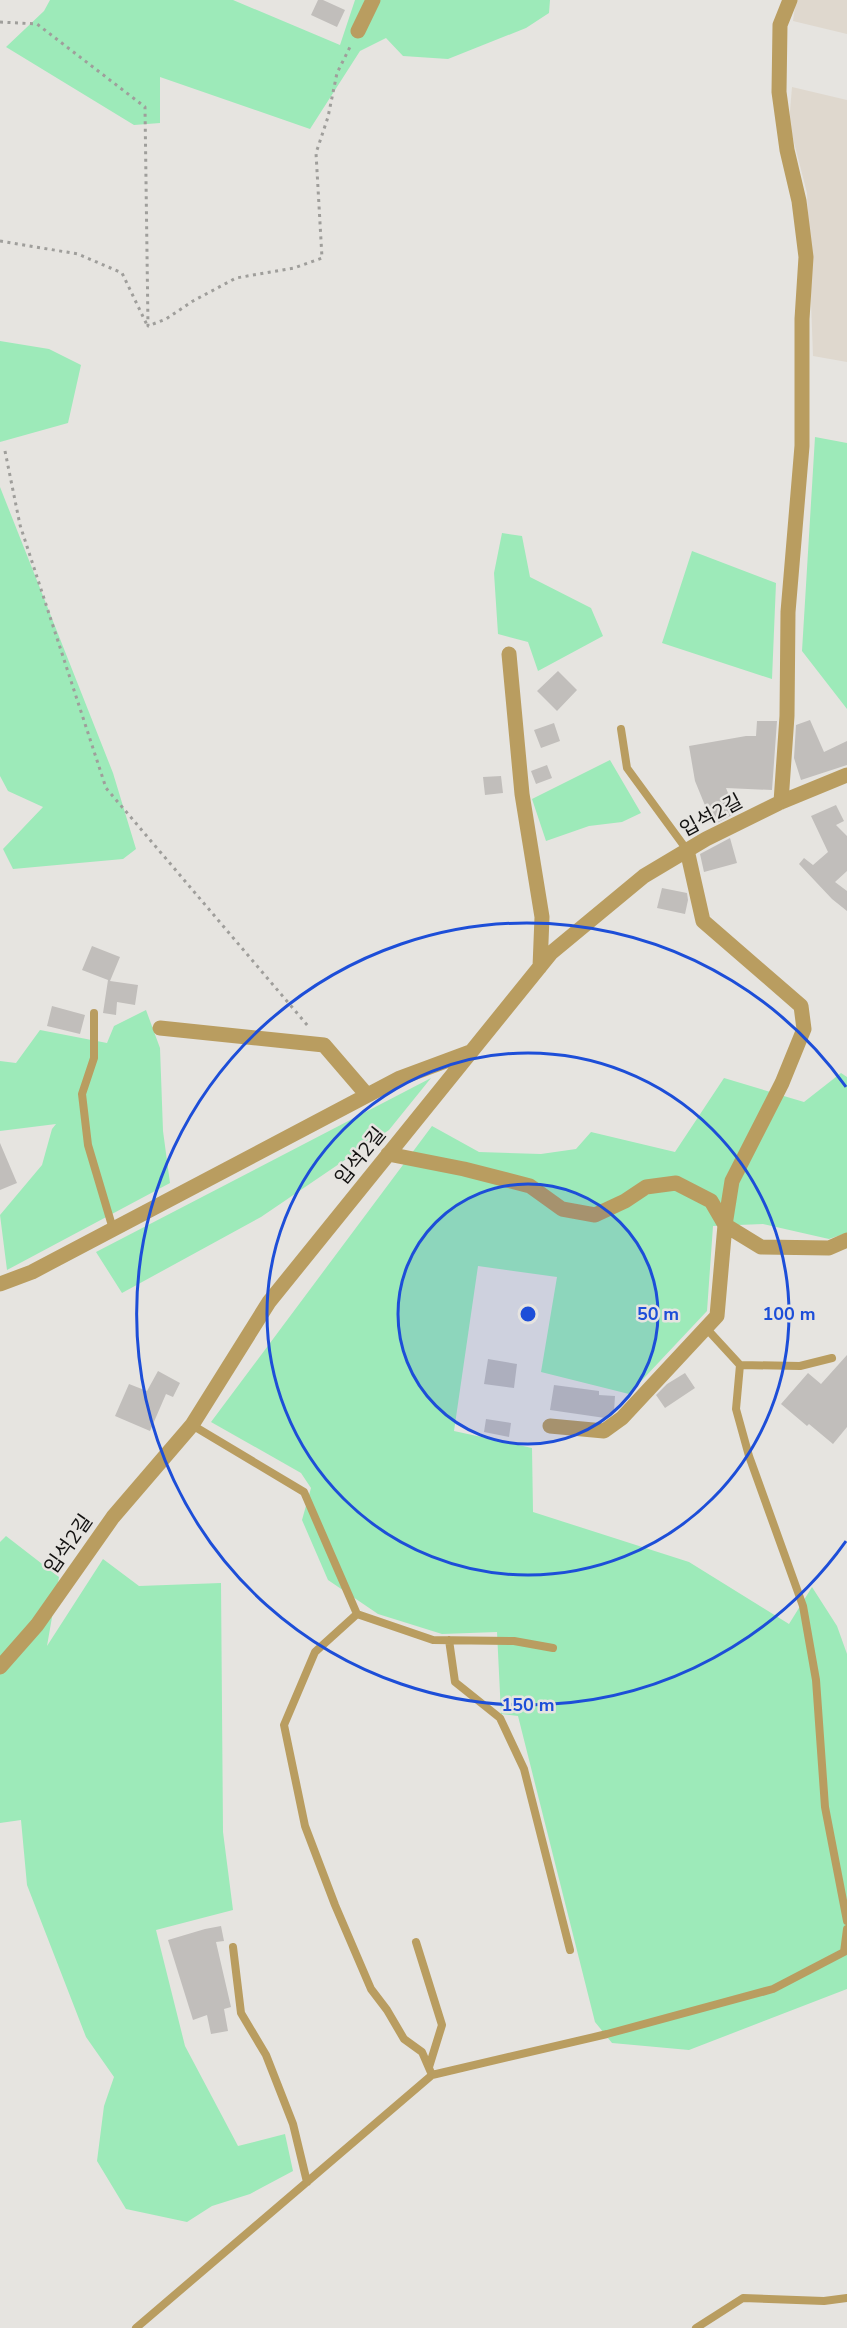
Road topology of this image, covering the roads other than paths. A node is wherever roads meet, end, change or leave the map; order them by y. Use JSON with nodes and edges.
{"nodes":[{"id":1,"x":373,"y":0,"type":"edge"},
{"id":2,"x":790,"y":0,"type":"edge"},
{"id":3,"x":358,"y":31,"type":"road end"},
{"id":4,"x":509,"y":654,"type":"dead end"},
{"id":5,"x":621,"y":729,"type":"dead end"},
{"id":6,"x":847,"y":775,"type":"edge"},
{"id":7,"x":781,"y":802,"type":"junction"},
{"id":8,"x":687,"y":850,"type":"junction"},
{"id":9,"x":540,"y":967,"type":"junction"},
{"id":10,"x":94,"y":1013,"type":"dead end"},
{"id":11,"x":160,"y":1028,"type":"dead end"},
{"id":12,"x":471,"y":1052,"type":"junction"},
{"id":13,"x":367,"y":1095,"type":"junction"},
{"id":14,"x":388,"y":1154,"type":"junction"},
{"id":15,"x":724,"y":1225,"type":"junction"},
{"id":16,"x":112,"y":1229,"type":"junction"},
{"id":17,"x":847,"y":1240,"type":"edge"},
{"id":18,"x":0,"y":1284,"type":"edge"},
{"id":19,"x":706,"y":1328,"type":"junction"},
{"id":20,"x":832,"y":1358,"type":"dead end"},
{"id":21,"x":740,"y":1365,"type":"junction"},
{"id":22,"x":192,"y":1425,"type":"junction"},
{"id":23,"x":550,"y":1426,"type":"dead end"},
{"id":24,"x":357,"y":1614,"type":"junction"},
{"id":25,"x":449,"y":1640,"type":"junction"},
{"id":26,"x":553,"y":1648,"type":"dead end"},
{"id":27,"x":0,"y":1667,"type":"edge"},
{"id":28,"x":847,"y":1921,"type":"edge"},
{"id":29,"x":847,"y":1929,"type":"edge"},
{"id":30,"x":416,"y":1942,"type":"dead end"},
{"id":31,"x":233,"y":1947,"type":"dead end"},
{"id":32,"x":570,"y":1950,"type":"dead end"},
{"id":33,"x":430,"y":2071,"type":"junction"},
{"id":34,"x":307,"y":2182,"type":"junction"},
{"id":35,"x":847,"y":2298,"type":"edge"},
{"id":36,"x":136,"y":2328,"type":"edge"},
{"id":37,"x":696,"y":2328,"type":"edge"}],
"edges":[{"from":1,"to":3,"type":"street"},
{"from":2,"to":7,"type":"street"},
{"from":4,"to":9,"type":"street"},
{"from":5,"to":8,"type":"lane"},
{"from":6,"to":7,"type":"street","name":"입석2길"},
{"from":7,"to":8,"type":"street","name":"입석2길"},
{"from":8,"to":9,"type":"street","name":"입석2길"},
{"from":8,"to":15,"type":"street"},
{"from":9,"to":12,"type":"street","name":"입석2길"},
{"from":10,"to":16,"type":"lane"},
{"from":11,"to":13,"type":"street"},
{"from":12,"to":13,"type":"street"},
{"from":12,"to":14,"type":"street","name":"입석2길"},
{"from":13,"to":16,"type":"street"},
{"from":14,"to":15,"type":"street"},
{"from":14,"to":22,"type":"street","name":"입석2길"},
{"from":15,"to":17,"type":"street"},
{"from":15,"to":19,"type":"street"},
{"from":16,"to":18,"type":"street"},
{"from":19,"to":21,"type":"lane"},
{"from":19,"to":23,"type":"street"},
{"from":20,"to":21,"type":"lane"},
{"from":21,"to":28,"type":"lane"},
{"from":22,"to":24,"type":"lane"},
{"from":22,"to":27,"type":"street","name":"입석2길"},
{"from":24,"to":25,"type":"lane"},
{"from":24,"to":33,"type":"lane"},
{"from":25,"to":26,"type":"lane"},
{"from":25,"to":32,"type":"lane"},
{"from":29,"to":33,"type":"lane"},
{"from":30,"to":33,"type":"lane"},
{"from":31,"to":34,"type":"lane"},
{"from":33,"to":34,"type":"lane"},
{"from":34,"to":36,"type":"lane"},
{"from":35,"to":37,"type":"lane"}]}
